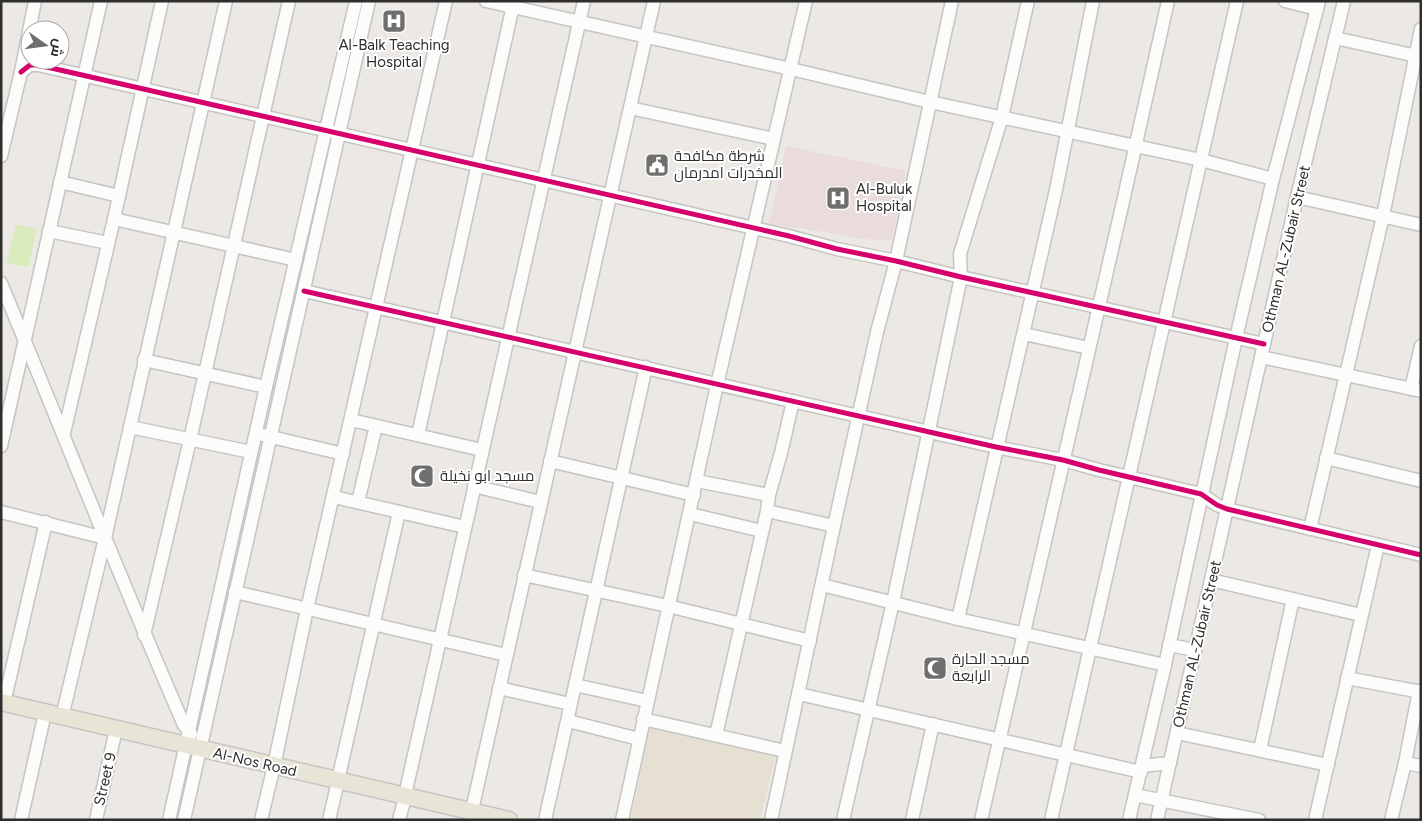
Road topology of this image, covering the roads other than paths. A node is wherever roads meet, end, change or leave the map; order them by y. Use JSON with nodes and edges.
{"nodes":[{"id":1,"x":35,"y":1,"type":"edge"},
{"id":2,"x":101,"y":1,"type":"edge"},
{"id":3,"x":162,"y":1,"type":"edge"},
{"id":4,"x":226,"y":1,"type":"edge"},
{"id":5,"x":289,"y":1,"type":"edge"},
{"id":6,"x":355,"y":1,"type":"edge"},
{"id":7,"x":369,"y":1,"type":"edge"},
{"id":8,"x":446,"y":1,"type":"edge"},
{"id":9,"x":486,"y":1,"type":"edge"},
{"id":10,"x":584,"y":1,"type":"edge"},
{"id":11,"x":654,"y":1,"type":"edge"},
{"id":12,"x":806,"y":1,"type":"edge"},
{"id":13,"x":952,"y":1,"type":"edge"},
{"id":14,"x":1028,"y":1,"type":"edge"},
{"id":15,"x":1093,"y":1,"type":"edge"},
{"id":16,"x":1168,"y":1,"type":"edge"},
{"id":17,"x":1237,"y":1,"type":"edge"},
{"id":18,"x":1285,"y":1,"type":"edge"},
{"id":19,"x":1344,"y":1,"type":"edge"},
{"id":20,"x":514,"y":4,"type":"edge"},
{"id":21,"x":1318,"y":5,"type":"edge"},
{"id":22,"x":32,"y":20,"type":"edge"},
{"id":23,"x":579,"y":22,"type":"junction"},
{"id":24,"x":1421,"y":29,"type":"edge"},
{"id":25,"x":646,"y":38,"type":"junction"},
{"id":26,"x":1335,"y":38,"type":"junction"},
{"id":27,"x":1418,"y":57,"type":"edge"},
{"id":28,"x":791,"y":69,"type":"junction"},
{"id":29,"x":24,"y":70,"type":"edge"},
{"id":30,"x":67,"y":70,"type":"edge"},
{"id":31,"x":21,"y":72,"type":"joint"},
{"id":32,"x":84,"y":75,"type":"junction"},
{"id":33,"x":143,"y":89,"type":"junction"},
{"id":34,"x":203,"y":102,"type":"junction"},
{"id":35,"x":930,"y":102,"type":"junction"},
{"id":36,"x":630,"y":108,"type":"junction"},
{"id":37,"x":263,"y":116,"type":"junction"},
{"id":38,"x":1002,"y":117,"type":"junction"},
{"id":39,"x":326,"y":130,"type":"junction"},
{"id":40,"x":1068,"y":131,"type":"junction"},
{"id":41,"x":339,"y":134,"type":"junction"},
{"id":42,"x":774,"y":139,"type":"junction"},
{"id":43,"x":1136,"y":147,"type":"junction"},
{"id":44,"x":411,"y":150,"type":"junction"},
{"id":45,"x":1,"y":156,"type":"edge"},
{"id":46,"x":1201,"y":160,"type":"junction"},
{"id":47,"x":478,"y":165,"type":"junction"},
{"id":48,"x":1273,"y":179,"type":"junction"},
{"id":49,"x":544,"y":180,"type":"junction"},
{"id":50,"x":60,"y":182,"type":"junction"},
{"id":51,"x":610,"y":195,"type":"junction"},
{"id":52,"x":119,"y":196,"type":"junction"},
{"id":53,"x":1297,"y":197,"type":"junction"},
{"id":54,"x":1383,"y":216,"type":"junction"},
{"id":55,"x":114,"y":219,"type":"junction"},
{"id":56,"x":1421,"y":225,"type":"edge"},
{"id":57,"x":753,"y":228,"type":"junction"},
{"id":58,"x":49,"y":231,"type":"junction"},
{"id":59,"x":173,"y":232,"type":"junction"},
{"id":60,"x":108,"y":243,"type":"junction"},
{"id":61,"x":233,"y":246,"type":"junction"},
{"id":62,"x":296,"y":260,"type":"junction"},
{"id":63,"x":896,"y":261,"type":"junction"},
{"id":64,"x":961,"y":277,"type":"junction"},
{"id":65,"x":1,"y":283,"type":"edge"},
{"id":66,"x":304,"y":291,"type":"junction"},
{"id":67,"x":1033,"y":292,"type":"junction"},
{"id":68,"x":376,"y":306,"type":"junction"},
{"id":69,"x":1099,"y":307,"type":"junction"},
{"id":70,"x":443,"y":321,"type":"junction"},
{"id":71,"x":1164,"y":322,"type":"junction"},
{"id":72,"x":1024,"y":334,"type":"junction"},
{"id":73,"x":508,"y":336,"type":"junction"},
{"id":74,"x":1236,"y":338,"type":"junction"},
{"id":75,"x":25,"y":341,"type":"junction"},
{"id":76,"x":1421,"y":346,"type":"edge"},
{"id":77,"x":1090,"y":348,"type":"junction"},
{"id":78,"x":575,"y":351,"type":"junction"},
{"id":79,"x":1263,"y":351,"type":"junction"},
{"id":80,"x":144,"y":360,"type":"junction"},
{"id":81,"x":646,"y":367,"type":"junction"},
{"id":82,"x":205,"y":374,"type":"junction"},
{"id":83,"x":1344,"y":376,"type":"junction"},
{"id":84,"x":717,"y":385,"type":"junction"},
{"id":85,"x":266,"y":387,"type":"junction"},
{"id":86,"x":1416,"y":390,"type":"edge"},
{"id":87,"x":792,"y":401,"type":"junction"},
{"id":88,"x":859,"y":415,"type":"junction"},
{"id":89,"x":351,"y":420,"type":"junction"},
{"id":90,"x":376,"y":426,"type":"junction"},
{"id":91,"x":130,"y":427,"type":"junction"},
{"id":92,"x":930,"y":431,"type":"junction"},
{"id":93,"x":64,"y":433,"type":"junction"},
{"id":94,"x":255,"y":434,"type":"junction"},
{"id":95,"x":418,"y":435,"type":"junction"},
{"id":96,"x":270,"y":437,"type":"junction"},
{"id":97,"x":190,"y":440,"type":"junction"},
{"id":98,"x":1,"y":446,"type":"edge"},
{"id":99,"x":996,"y":447,"type":"junction"},
{"id":100,"x":482,"y":450,"type":"junction"},
{"id":101,"x":251,"y":452,"type":"junction"},
{"id":102,"x":343,"y":454,"type":"junction"},
{"id":103,"x":1326,"y":458,"type":"junction"},
{"id":104,"x":1063,"y":460,"type":"junction"},
{"id":105,"x":550,"y":462,"type":"junction"},
{"id":106,"x":1129,"y":477,"type":"junction"},
{"id":107,"x":620,"y":478,"type":"junction"},
{"id":108,"x":697,"y":481,"type":"junction"},
{"id":109,"x":1421,"y":481,"type":"edge"},
{"id":110,"x":474,"y":486,"type":"junction"},
{"id":111,"x":1201,"y":494,"type":"junction"},
{"id":112,"x":694,"y":495,"type":"junction"},
{"id":113,"x":769,"y":495,"type":"junction"},
{"id":114,"x":334,"y":497,"type":"junction"},
{"id":115,"x":358,"y":502,"type":"junction"},
{"id":116,"x":540,"y":502,"type":"junction"},
{"id":117,"x":1227,"y":509,"type":"junction"},
{"id":118,"x":767,"y":511,"type":"junction"},
{"id":119,"x":1,"y":512,"type":"edge"},
{"id":120,"x":399,"y":512,"type":"junction"},
{"id":121,"x":690,"y":514,"type":"junction"},
{"id":122,"x":46,"y":522,"type":"junction"},
{"id":123,"x":834,"y":526,"type":"junction"},
{"id":124,"x":464,"y":527,"type":"junction"},
{"id":125,"x":1310,"y":529,"type":"junction"},
{"id":126,"x":762,"y":531,"type":"junction"},
{"id":127,"x":105,"y":536,"type":"junction"},
{"id":128,"x":1378,"y":544,"type":"junction"},
{"id":129,"x":1421,"y":555,"type":"edge"},
{"id":130,"x":524,"y":575,"type":"junction"},
{"id":131,"x":1211,"y":580,"type":"junction"},
{"id":132,"x":822,"y":585,"type":"junction"},
{"id":133,"x":597,"y":590,"type":"junction"},
{"id":134,"x":235,"y":592,"type":"junction"},
{"id":135,"x":1294,"y":600,"type":"junction"},
{"id":136,"x":893,"y":602,"type":"junction"},
{"id":137,"x":668,"y":606,"type":"junction"},
{"id":138,"x":307,"y":609,"type":"junction"},
{"id":139,"x":1361,"y":615,"type":"junction"},
{"id":140,"x":958,"y":619,"type":"junction"},
{"id":141,"x":374,"y":624,"type":"junction"},
{"id":142,"x":742,"y":624,"type":"junction"},
{"id":143,"x":1024,"y":632,"type":"junction"},
{"id":144,"x":144,"y":635,"type":"junction"},
{"id":145,"x":439,"y":639,"type":"junction"},
{"id":146,"x":810,"y":641,"type":"junction"},
{"id":147,"x":1169,"y":645,"type":"junction"},
{"id":148,"x":1090,"y":648,"type":"junction"},
{"id":149,"x":1195,"y":650,"type":"junction"},
{"id":150,"x":506,"y":655,"type":"junction"},
{"id":151,"x":1165,"y":665,"type":"junction"},
{"id":152,"x":1347,"y":678,"type":"junction"},
{"id":153,"x":575,"y":684,"type":"junction"},
{"id":154,"x":499,"y":688,"type":"junction"},
{"id":155,"x":1420,"y":692,"type":"edge"},
{"id":156,"x":799,"y":694,"type":"junction"},
{"id":157,"x":647,"y":701,"type":"junction"},
{"id":158,"x":570,"y":704,"type":"junction"},
{"id":159,"x":2,"y":706,"type":"edge"},
{"id":160,"x":867,"y":710,"type":"junction"},
{"id":161,"x":62,"y":717,"type":"junction"},
{"id":162,"x":44,"y":718,"type":"junction"},
{"id":163,"x":643,"y":719,"type":"junction"},
{"id":164,"x":568,"y":722,"type":"junction"},
{"id":165,"x":933,"y":724,"type":"junction"},
{"id":166,"x":1177,"y":733,"type":"junction"},
{"id":167,"x":716,"y":735,"type":"junction"},
{"id":168,"x":114,"y":738,"type":"junction"},
{"id":169,"x":639,"y":739,"type":"junction"},
{"id":170,"x":1000,"y":740,"type":"junction"},
{"id":171,"x":193,"y":747,"type":"junction"},
{"id":172,"x":1260,"y":750,"type":"junction"},
{"id":173,"x":785,"y":751,"type":"junction"},
{"id":174,"x":1066,"y":755,"type":"junction"},
{"id":175,"x":1405,"y":763,"type":"junction"},
{"id":176,"x":1170,"y":764,"type":"junction"},
{"id":177,"x":1328,"y":765,"type":"junction"},
{"id":178,"x":1421,"y":766,"type":"edge"},
{"id":179,"x":1141,"y":769,"type":"junction"},
{"id":180,"x":273,"y":770,"type":"junction"},
{"id":181,"x":337,"y":785,"type":"junction"},
{"id":182,"x":1135,"y":795,"type":"junction"},
{"id":183,"x":1162,"y":800,"type":"junction"},
{"id":184,"x":402,"y":807,"type":"edge"},
{"id":185,"x":471,"y":817,"type":"edge"},
{"id":186,"x":1244,"y":818,"type":"edge"},
{"id":187,"x":21,"y":820,"type":"edge"},
{"id":188,"x":96,"y":820,"type":"edge"},
{"id":189,"x":169,"y":820,"type":"edge"},
{"id":190,"x":184,"y":820,"type":"edge"},
{"id":191,"x":261,"y":820,"type":"edge"},
{"id":192,"x":329,"y":820,"type":"edge"},
{"id":193,"x":509,"y":820,"type":"edge"},
{"id":194,"x":545,"y":820,"type":"edge"},
{"id":195,"x":622,"y":820,"type":"edge"},
{"id":196,"x":770,"y":820,"type":"edge"},
{"id":197,"x":843,"y":820,"type":"edge"},
{"id":198,"x":912,"y":820,"type":"edge"},
{"id":199,"x":981,"y":820,"type":"edge"},
{"id":200,"x":1051,"y":820,"type":"edge"},
{"id":201,"x":1129,"y":820,"type":"edge"},
{"id":202,"x":1157,"y":820,"type":"edge"},
{"id":203,"x":1259,"y":820,"type":"edge"},
{"id":204,"x":1315,"y":820,"type":"edge"},
{"id":205,"x":1391,"y":820,"type":"edge"}],
"edges":[{"from":1,"to":22,"type":"street"},
{"from":2,"to":32,"type":"street"},
{"from":3,"to":33,"type":"street"},
{"from":4,"to":34,"type":"street"},
{"from":5,"to":37,"type":"street"},
{"from":6,"to":39,"type":"street"},
{"from":7,"to":41,"type":"street"},
{"from":8,"to":44,"type":"street"},
{"from":9,"to":20,"type":"street"},
{"from":10,"to":23,"type":"street"},
{"from":11,"to":25,"type":"street"},
{"from":12,"to":28,"type":"street"},
{"from":13,"to":35,"type":"street"},
{"from":14,"to":38,"type":"street"},
{"from":15,"to":40,"type":"street"},
{"from":16,"to":43,"type":"street"},
{"from":17,"to":46,"type":"street"},
{"from":18,"to":21,"type":"street"},
{"from":19,"to":26,"type":"street","name":"Othman AL-Zubair Street"},
{"from":20,"to":23,"type":"street"},
{"from":20,"to":47,"type":"street"},
{"from":21,"to":48,"type":"street"},
{"from":23,"to":25,"type":"street"},
{"from":23,"to":49,"type":"street"},
{"from":24,"to":27,"type":"street"},
{"from":25,"to":28,"type":"street"},
{"from":25,"to":36,"type":"street"},
{"from":26,"to":27,"type":"street"},
{"from":26,"to":53,"type":"street","name":"Othman AL-Zubair Street"},
{"from":27,"to":54,"type":"street"},
{"from":28,"to":35,"type":"street"},
{"from":28,"to":42,"type":"street"},
{"from":29,"to":31,"type":"street"},
{"from":30,"to":32,"type":"street"},
{"from":31,"to":45,"type":"street"},
{"from":32,"to":33,"type":"street"},
{"from":32,"to":50,"type":"street"},
{"from":33,"to":34,"type":"street"},
{"from":33,"to":52,"type":"street"},
{"from":34,"to":37,"type":"street"},
{"from":34,"to":59,"type":"street"},
{"from":35,"to":38,"type":"street"},
{"from":35,"to":63,"type":"street"},
{"from":36,"to":42,"type":"street"},
{"from":36,"to":51,"type":"street"},
{"from":37,"to":39,"type":"street"},
{"from":37,"to":61,"type":"street"},
{"from":38,"to":40,"type":"street"},
{"from":38,"to":64,"type":"street"},
{"from":39,"to":41,"type":"street"},
{"from":39,"to":62,"type":"street"},
{"from":40,"to":43,"type":"street"},
{"from":40,"to":67,"type":"street"},
{"from":41,"to":44,"type":"street"},
{"from":41,"to":66,"type":"street"},
{"from":42,"to":57,"type":"street"},
{"from":43,"to":46,"type":"street"},
{"from":43,"to":69,"type":"street"},
{"from":44,"to":47,"type":"street"},
{"from":44,"to":68,"type":"street"},
{"from":46,"to":48,"type":"street"},
{"from":46,"to":71,"type":"street"},
{"from":47,"to":49,"type":"street"},
{"from":47,"to":70,"type":"street"},
{"from":48,"to":74,"type":"street"},
{"from":49,"to":51,"type":"street"},
{"from":49,"to":73,"type":"street"},
{"from":50,"to":52,"type":"street"},
{"from":50,"to":58,"type":"street"},
{"from":51,"to":57,"type":"street"},
{"from":51,"to":78,"type":"street"},
{"from":52,"to":55,"type":"street"},
{"from":53,"to":54,"type":"street"},
{"from":53,"to":79,"type":"street","name":"Othman AL-Zubair Street"},
{"from":54,"to":56,"type":"street"},
{"from":54,"to":83,"type":"street"},
{"from":55,"to":59,"type":"street"},
{"from":55,"to":60,"type":"street"},
{"from":57,"to":63,"type":"street"},
{"from":57,"to":84,"type":"street"},
{"from":58,"to":60,"type":"street"},
{"from":58,"to":75,"type":"street"},
{"from":59,"to":61,"type":"street"},
{"from":59,"to":80,"type":"street"},
{"from":60,"to":93,"type":"street"},
{"from":61,"to":62,"type":"street"},
{"from":61,"to":82,"type":"street"},
{"from":62,"to":85,"type":"street"},
{"from":63,"to":64,"type":"street"},
{"from":63,"to":88,"type":"street"},
{"from":64,"to":67,"type":"street"},
{"from":64,"to":92,"type":"street"},
{"from":65,"to":75,"type":"street"},
{"from":66,"to":68,"type":"street"},
{"from":66,"to":96,"type":"street"},
{"from":67,"to":69,"type":"street"},
{"from":67,"to":72,"type":"street"},
{"from":68,"to":70,"type":"street"},
{"from":68,"to":89,"type":"street"},
{"from":69,"to":71,"type":"street"},
{"from":69,"to":77,"type":"street"},
{"from":70,"to":73,"type":"street"},
{"from":70,"to":95,"type":"street"},
{"from":71,"to":74,"type":"street"},
{"from":71,"to":106,"type":"street"},
{"from":72,"to":77,"type":"street"},
{"from":72,"to":99,"type":"street"},
{"from":73,"to":78,"type":"street"},
{"from":73,"to":100,"type":"street"},
{"from":74,"to":79,"type":"street"},
{"from":74,"to":111,"type":"street"},
{"from":75,"to":93,"type":"street"},
{"from":75,"to":98,"type":"street"},
{"from":76,"to":86,"type":"street"},
{"from":77,"to":104,"type":"street"},
{"from":78,"to":81,"type":"street"},
{"from":78,"to":105,"type":"street"},
{"from":79,"to":83,"type":"street"},
{"from":79,"to":117,"type":"street","name":"Othman AL-Zubair Street"},
{"from":80,"to":82,"type":"street"},
{"from":80,"to":91,"type":"street"},
{"from":81,"to":84,"type":"street"},
{"from":81,"to":107,"type":"street"},
{"from":82,"to":85,"type":"street"},
{"from":82,"to":97,"type":"street"},
{"from":83,"to":86,"type":"street"},
{"from":83,"to":103,"type":"street"},
{"from":84,"to":87,"type":"street"},
{"from":84,"to":108,"type":"street"},
{"from":85,"to":94,"type":"street"},
{"from":87,"to":88,"type":"street"},
{"from":87,"to":113,"type":"street"},
{"from":88,"to":92,"type":"street"},
{"from":88,"to":123,"type":"street"},
{"from":89,"to":90,"type":"street"},
{"from":89,"to":102,"type":"street"},
{"from":90,"to":95,"type":"street"},
{"from":90,"to":115,"type":"street"},
{"from":91,"to":97,"type":"street"},
{"from":91,"to":127,"type":"street"},
{"from":92,"to":99,"type":"street"},
{"from":92,"to":136,"type":"street"},
{"from":93,"to":127,"type":"street"},
{"from":94,"to":96,"type":"street"},
{"from":94,"to":101,"type":"street"},
{"from":95,"to":100,"type":"street"},
{"from":96,"to":102,"type":"street"},
{"from":96,"to":134,"type":"street"},
{"from":97,"to":101,"type":"street"},
{"from":97,"to":144,"type":"street"},
{"from":99,"to":104,"type":"street"},
{"from":99,"to":140,"type":"street"},
{"from":100,"to":110,"type":"street"},
{"from":101,"to":171,"type":"street"},
{"from":102,"to":114,"type":"street"},
{"from":103,"to":109,"type":"street"},
{"from":103,"to":125,"type":"street"},
{"from":104,"to":106,"type":"street"},
{"from":104,"to":143,"type":"street"},
{"from":105,"to":107,"type":"street"},
{"from":105,"to":116,"type":"street"},
{"from":106,"to":111,"type":"street"},
{"from":106,"to":148,"type":"street"},
{"from":107,"to":112,"type":"street"},
{"from":107,"to":133,"type":"street"},
{"from":108,"to":112,"type":"street"},
{"from":108,"to":113,"type":"street"},
{"from":110,"to":116,"type":"street"},
{"from":110,"to":124,"type":"street"},
{"from":111,"to":117,"type":"street"},
{"from":111,"to":147,"type":"street"},
{"from":112,"to":121,"type":"street"},
{"from":113,"to":118,"type":"street"},
{"from":114,"to":115,"type":"street"},
{"from":114,"to":138,"type":"street"},
{"from":115,"to":120,"type":"street"},
{"from":116,"to":130,"type":"street"},
{"from":117,"to":125,"type":"street"},
{"from":117,"to":131,"type":"street","name":"Othman AL-Zubair Street"},
{"from":118,"to":123,"type":"street"},
{"from":118,"to":126,"type":"street"},
{"from":119,"to":122,"type":"street"},
{"from":120,"to":124,"type":"street"},
{"from":120,"to":141,"type":"street"},
{"from":121,"to":126,"type":"street"},
{"from":121,"to":137,"type":"street"},
{"from":122,"to":127,"type":"street"},
{"from":122,"to":159,"type":"street"},
{"from":123,"to":132,"type":"street"},
{"from":124,"to":145,"type":"street"},
{"from":125,"to":128,"type":"street"},
{"from":126,"to":142,"type":"street"},
{"from":127,"to":144,"type":"street"},
{"from":127,"to":161,"type":"street"},
{"from":128,"to":129,"type":"street"},
{"from":128,"to":139,"type":"street"},
{"from":130,"to":133,"type":"street"},
{"from":130,"to":150,"type":"street"},
{"from":131,"to":135,"type":"street"},
{"from":131,"to":149,"type":"street","name":"Othman AL-Zubair Street"},
{"from":132,"to":136,"type":"street"},
{"from":132,"to":146,"type":"street"},
{"from":133,"to":137,"type":"street"},
{"from":133,"to":153,"type":"street"},
{"from":134,"to":138,"type":"street"},
{"from":134,"to":171,"type":"street"},
{"from":135,"to":139,"type":"street"},
{"from":135,"to":172,"type":"street"},
{"from":136,"to":140,"type":"street"},
{"from":136,"to":160,"type":"street"},
{"from":137,"to":142,"type":"street"},
{"from":137,"to":157,"type":"street"},
{"from":138,"to":141,"type":"street"},
{"from":138,"to":180,"type":"street"},
{"from":139,"to":152,"type":"street"},
{"from":140,"to":143,"type":"street"},
{"from":141,"to":145,"type":"street"},
{"from":141,"to":181,"type":"street"},
{"from":142,"to":146,"type":"street"},
{"from":142,"to":167,"type":"street"},
{"from":143,"to":148,"type":"street"},
{"from":143,"to":170,"type":"street"},
{"from":144,"to":171,"type":"street"},
{"from":145,"to":150,"type":"street"},
{"from":145,"to":184,"type":"street"},
{"from":146,"to":156,"type":"street"},
{"from":147,"to":149,"type":"street"},
{"from":147,"to":151,"type":"street"},
{"from":148,"to":151,"type":"street"},
{"from":148,"to":174,"type":"street"},
{"from":149,"to":166,"type":"street","name":"Othman AL-Zubair Street"},
{"from":150,"to":154,"type":"street"},
{"from":151,"to":179,"type":"street"},
{"from":152,"to":155,"type":"street"},
{"from":152,"to":177,"type":"street"},
{"from":153,"to":157,"type":"street"},
{"from":153,"to":158,"type":"street"},
{"from":154,"to":158,"type":"street"},
{"from":154,"to":185,"type":"street"},
{"from":155,"to":175,"type":"street"},
{"from":156,"to":160,"type":"street"},
{"from":156,"to":173,"type":"street"},
{"from":157,"to":163,"type":"street"},
{"from":158,"to":164,"type":"street"},
{"from":159,"to":162,"type":"main road","name":"Al-Nos Road"},
{"from":160,"to":165,"type":"street"},
{"from":160,"to":197,"type":"street"},
{"from":161,"to":162,"type":"main road","name":"Al-Nos Road"},
{"from":161,"to":171,"type":"main road","name":"Al-Nos Road"},
{"from":162,"to":168,"type":"main road","name":"Al-Nos Road"},
{"from":162,"to":187,"type":"street"},
{"from":163,"to":167,"type":"street"},
{"from":163,"to":169,"type":"street"},
{"from":164,"to":169,"type":"street"},
{"from":164,"to":194,"type":"street"},
{"from":165,"to":170,"type":"street"},
{"from":165,"to":198,"type":"street"},
{"from":166,"to":172,"type":"street"},
{"from":166,"to":176,"type":"street","name":"Othman AL-Zubair Street"},
{"from":167,"to":173,"type":"street"},
{"from":168,"to":171,"type":"main road","name":"Al-Nos Road"},
{"from":168,"to":188,"type":"street","name":"Street 9"},
{"from":169,"to":195,"type":"street"},
{"from":170,"to":174,"type":"street"},
{"from":170,"to":199,"type":"street"},
{"from":171,"to":180,"type":"main road","name":"Al-Nos Road"},
{"from":171,"to":189,"type":"street"},
{"from":171,"to":190,"type":"street"},
{"from":172,"to":177,"type":"street"},
{"from":173,"to":196,"type":"street"},
{"from":174,"to":179,"type":"street"},
{"from":174,"to":200,"type":"street"},
{"from":175,"to":178,"type":"street"},
{"from":175,"to":205,"type":"street"},
{"from":176,"to":179,"type":"street"},
{"from":176,"to":183,"type":"street","name":"Othman AL-Zubair Street"},
{"from":177,"to":204,"type":"street"},
{"from":179,"to":182,"type":"street"},
{"from":180,"to":181,"type":"main road","name":"Al-Nos Road"},
{"from":180,"to":191,"type":"street"},
{"from":181,"to":184,"type":"main road","name":"Al-Nos Road"},
{"from":181,"to":192,"type":"street"},
{"from":182,"to":183,"type":"street"},
{"from":182,"to":201,"type":"street"},
{"from":183,"to":186,"type":"street"},
{"from":183,"to":202,"type":"street","name":"Othman AL-Zubair Street"},
{"from":184,"to":185,"type":"main road","name":"Al-Nos Road"},
{"from":185,"to":193,"type":"main road","name":"Al-Nos Road"},
{"from":186,"to":203,"type":"street"}]}
